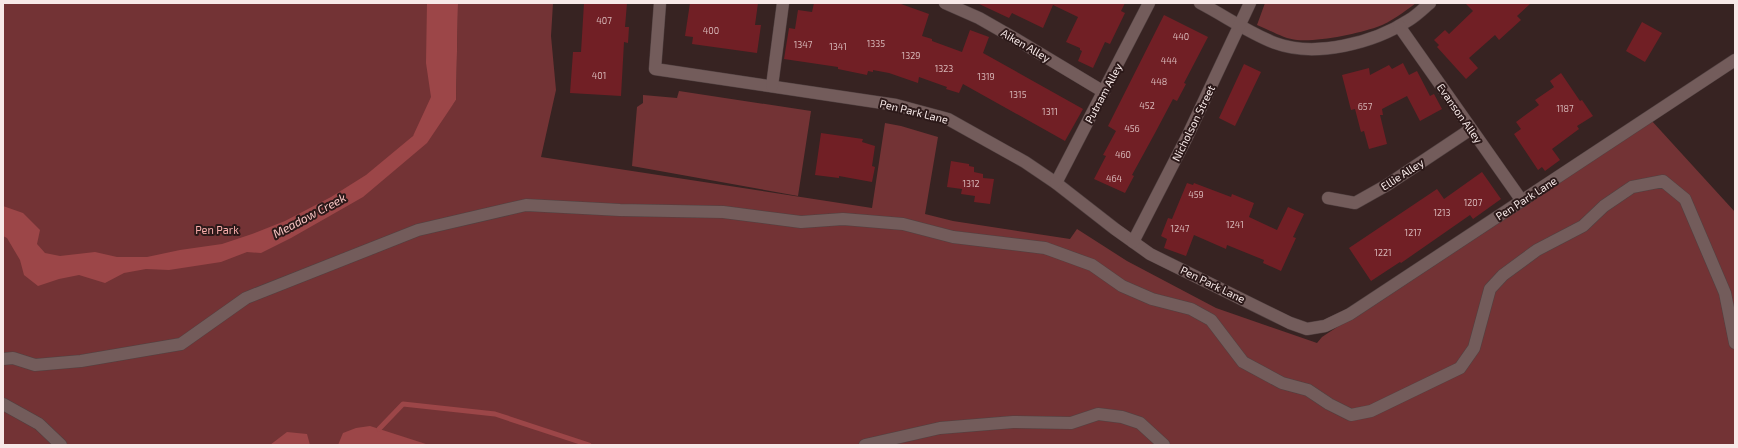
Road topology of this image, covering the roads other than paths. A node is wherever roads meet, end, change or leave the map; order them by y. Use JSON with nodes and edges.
{"nodes":[{"id":1,"x":660,"y":3,"type":"edge"},
{"id":2,"x":783,"y":3,"type":"edge"},
{"id":3,"x":946,"y":3,"type":"edge"},
{"id":4,"x":1149,"y":3,"type":"edge"},
{"id":5,"x":1200,"y":3,"type":"edge"},
{"id":6,"x":1250,"y":3,"type":"edge"},
{"id":7,"x":1430,"y":3,"type":"edge"},
{"id":8,"x":1240,"y":26,"type":"junction"},
{"id":9,"x":1399,"y":26,"type":"junction"},
{"id":10,"x":1735,"y":60,"type":"edge"},
{"id":11,"x":772,"y":86,"type":"junction"},
{"id":12,"x":1104,"y":92,"type":"junction"},
{"id":13,"x":1471,"y":129,"type":"junction"},
{"id":14,"x":1056,"y":183,"type":"junction"},
{"id":15,"x":1328,"y":198,"type":"dead end"},
{"id":16,"x":1522,"y":201,"type":"junction"},
{"id":17,"x":1133,"y":242,"type":"junction"},
{"id":18,"x":1735,"y":343,"type":"edge"},
{"id":19,"x":3,"y":360,"type":"edge"},
{"id":20,"x":3,"y":404,"type":"edge"},
{"id":21,"x":61,"y":445,"type":"edge"},
{"id":22,"x":865,"y":445,"type":"edge"},
{"id":23,"x":1164,"y":445,"type":"edge"}],
"edges":[{"from":1,"to":11,"type":"street","name":"Pen Park Lane"},
{"from":2,"to":11,"type":"street"},
{"from":3,"to":12,"type":"street","name":"Aiken Alley"},
{"from":4,"to":12,"type":"street","name":"Putnam Alley"},
{"from":5,"to":8,"type":"street"},
{"from":6,"to":8,"type":"street","name":"Nicholson Street"},
{"from":7,"to":9,"type":"street"},
{"from":8,"to":9,"type":"street"},
{"from":8,"to":17,"type":"street","name":"Nicholson Street"},
{"from":9,"to":13,"type":"street","name":"Evanson Alley"},
{"from":10,"to":16,"type":"street","name":"Pen Park Lane"},
{"from":11,"to":14,"type":"street","name":"Pen Park Lane"},
{"from":12,"to":14,"type":"street","name":"Putnam Alley"},
{"from":13,"to":15,"type":"street","name":"Ellie Alley"},
{"from":13,"to":16,"type":"street","name":"Evanson Alley"},
{"from":14,"to":17,"type":"street","name":"Pen Park Lane"},
{"from":16,"to":17,"type":"street","name":"Pen Park Lane"},
{"from":18,"to":19,"type":"street"},
{"from":20,"to":21,"type":"street"},
{"from":22,"to":23,"type":"street"}]}
